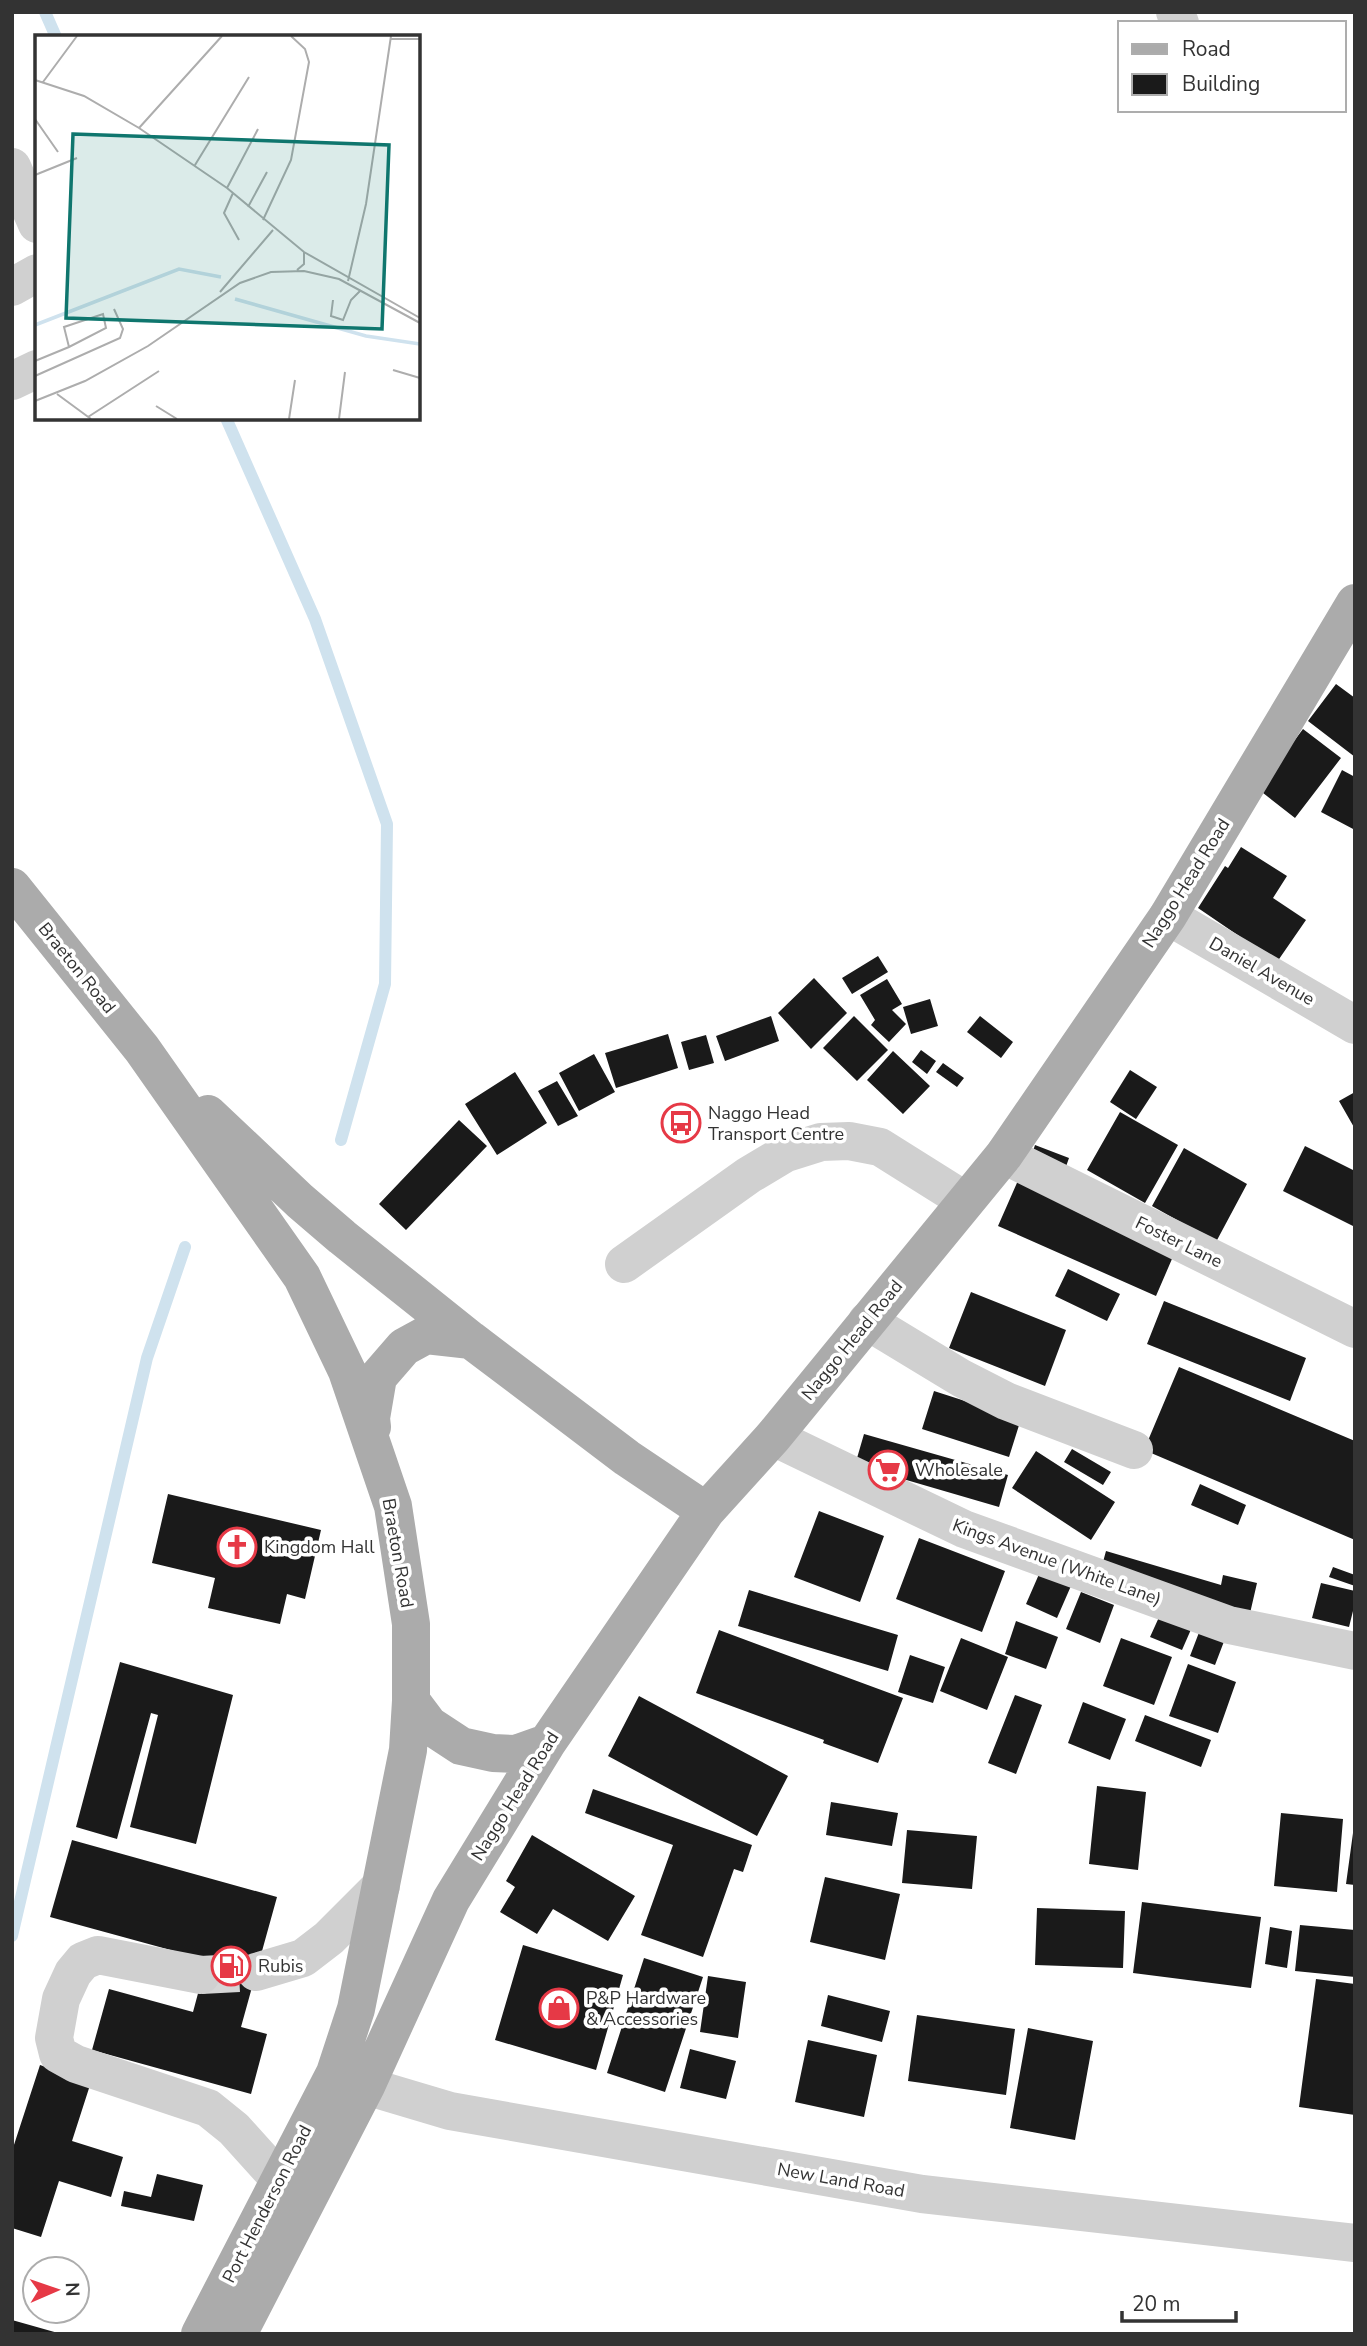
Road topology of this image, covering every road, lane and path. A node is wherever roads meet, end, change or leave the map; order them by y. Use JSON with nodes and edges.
{"nodes":[{"id":1,"x":12,"y":167,"type":"edge"},
{"id":2,"x":35,"y":220,"type":"edge"},
{"id":3,"x":35,"y":275,"type":"edge"},
{"id":4,"x":12,"y":287,"type":"edge"},
{"id":5,"x":35,"y":370,"type":"edge"},
{"id":6,"x":12,"y":381,"type":"edge"},
{"id":7,"x":1355,"y":603,"type":"edge"},
{"id":8,"x":12,"y":887,"type":"edge"},
{"id":9,"x":1168,"y":916,"type":"junction"},
{"id":10,"x":1355,"y":1026,"type":"edge"},
{"id":11,"x":142,"y":1049,"type":"junction"},
{"id":12,"x":1004,"y":1154,"type":"junction"},
{"id":13,"x":966,"y":1201,"type":"junction"},
{"id":14,"x":625,"y":1264,"type":"dead end"},
{"id":15,"x":867,"y":1321,"type":"junction"},
{"id":16,"x":1355,"y":1329,"type":"edge"},
{"id":17,"x":471,"y":1340,"type":"junction"},
{"id":18,"x":773,"y":1437,"type":"junction"},
{"id":19,"x":1134,"y":1450,"type":"dead end"},
{"id":20,"x":375,"y":1454,"type":"junction"},
{"id":21,"x":706,"y":1511,"type":"junction"},
{"id":22,"x":1355,"y":1651,"type":"edge"},
{"id":23,"x":411,"y":1701,"type":"junction"},
{"id":24,"x":547,"y":1743,"type":"junction"},
{"id":25,"x":381,"y":1886,"type":"junction"},
{"id":26,"x":256,"y":1972,"type":"tunnel mouth"},
{"id":27,"x":201,"y":1975,"type":"tunnel mouth"},
{"id":28,"x":350,"y":2080,"type":"junction"},
{"id":29,"x":279,"y":2180,"type":"junction"},
{"id":30,"x":1355,"y":2243,"type":"edge"},
{"id":31,"x":200,"y":2334,"type":"edge"},
{"id":32,"x":238,"y":2334,"type":"edge"}],
"edges":[{"from":1,"to":2,"type":"street"},
{"from":3,"to":4,"type":"street"},
{"from":5,"to":6,"type":"street"},
{"from":7,"to":9,"type":"main road","name":"Naggo Head Road"},
{"from":8,"to":11,"type":"main road","name":"Braeton Road"},
{"from":9,"to":10,"type":"street","name":"Daniel Avenue"},
{"from":9,"to":12,"type":"main road","name":"Naggo Head Road"},
{"from":11,"to":17,"type":"main road","name":"Braeton Road"},
{"from":11,"to":20,"type":"main road","name":"Braeton Road"},
{"from":12,"to":13,"type":"main road","name":"Naggo Head Road"},
{"from":12,"to":16,"type":"street","name":"Foster Lane"},
{"from":13,"to":14,"type":"street"},
{"from":13,"to":15,"type":"main road","name":"Naggo Head Road"},
{"from":15,"to":18,"type":"main road","name":"Naggo Head Road"},
{"from":15,"to":19,"type":"street"},
{"from":17,"to":20,"type":"main road"},
{"from":17,"to":21,"type":"main road","name":"Braeton Road"},
{"from":18,"to":21,"type":"main road","name":"Naggo Head Road"},
{"from":18,"to":22,"type":"street","name":"Kings Avenue (White Lane)"},
{"from":20,"to":23,"type":"main road","name":"Braeton Road"},
{"from":21,"to":24,"type":"main road","name":"Naggo Head Road"},
{"from":23,"to":24,"type":"main road"},
{"from":23,"to":25,"type":"main road","name":"Braeton Road"},
{"from":24,"to":28,"type":"main road","name":"Naggo Head Road"},
{"from":25,"to":26,"type":"street"},
{"from":25,"to":28,"type":"main road","name":"Braeton Road"},
{"from":27,"to":29,"type":"street"},
{"from":28,"to":29,"type":"main road","name":"Port Henderson Road"},
{"from":28,"to":30,"type":"street","name":"New Land Road"},
{"from":28,"to":32,"type":"main road","name":"Port Henderson Road"},
{"from":29,"to":31,"type":"main road","name":"Port Henderson Road"}]}
